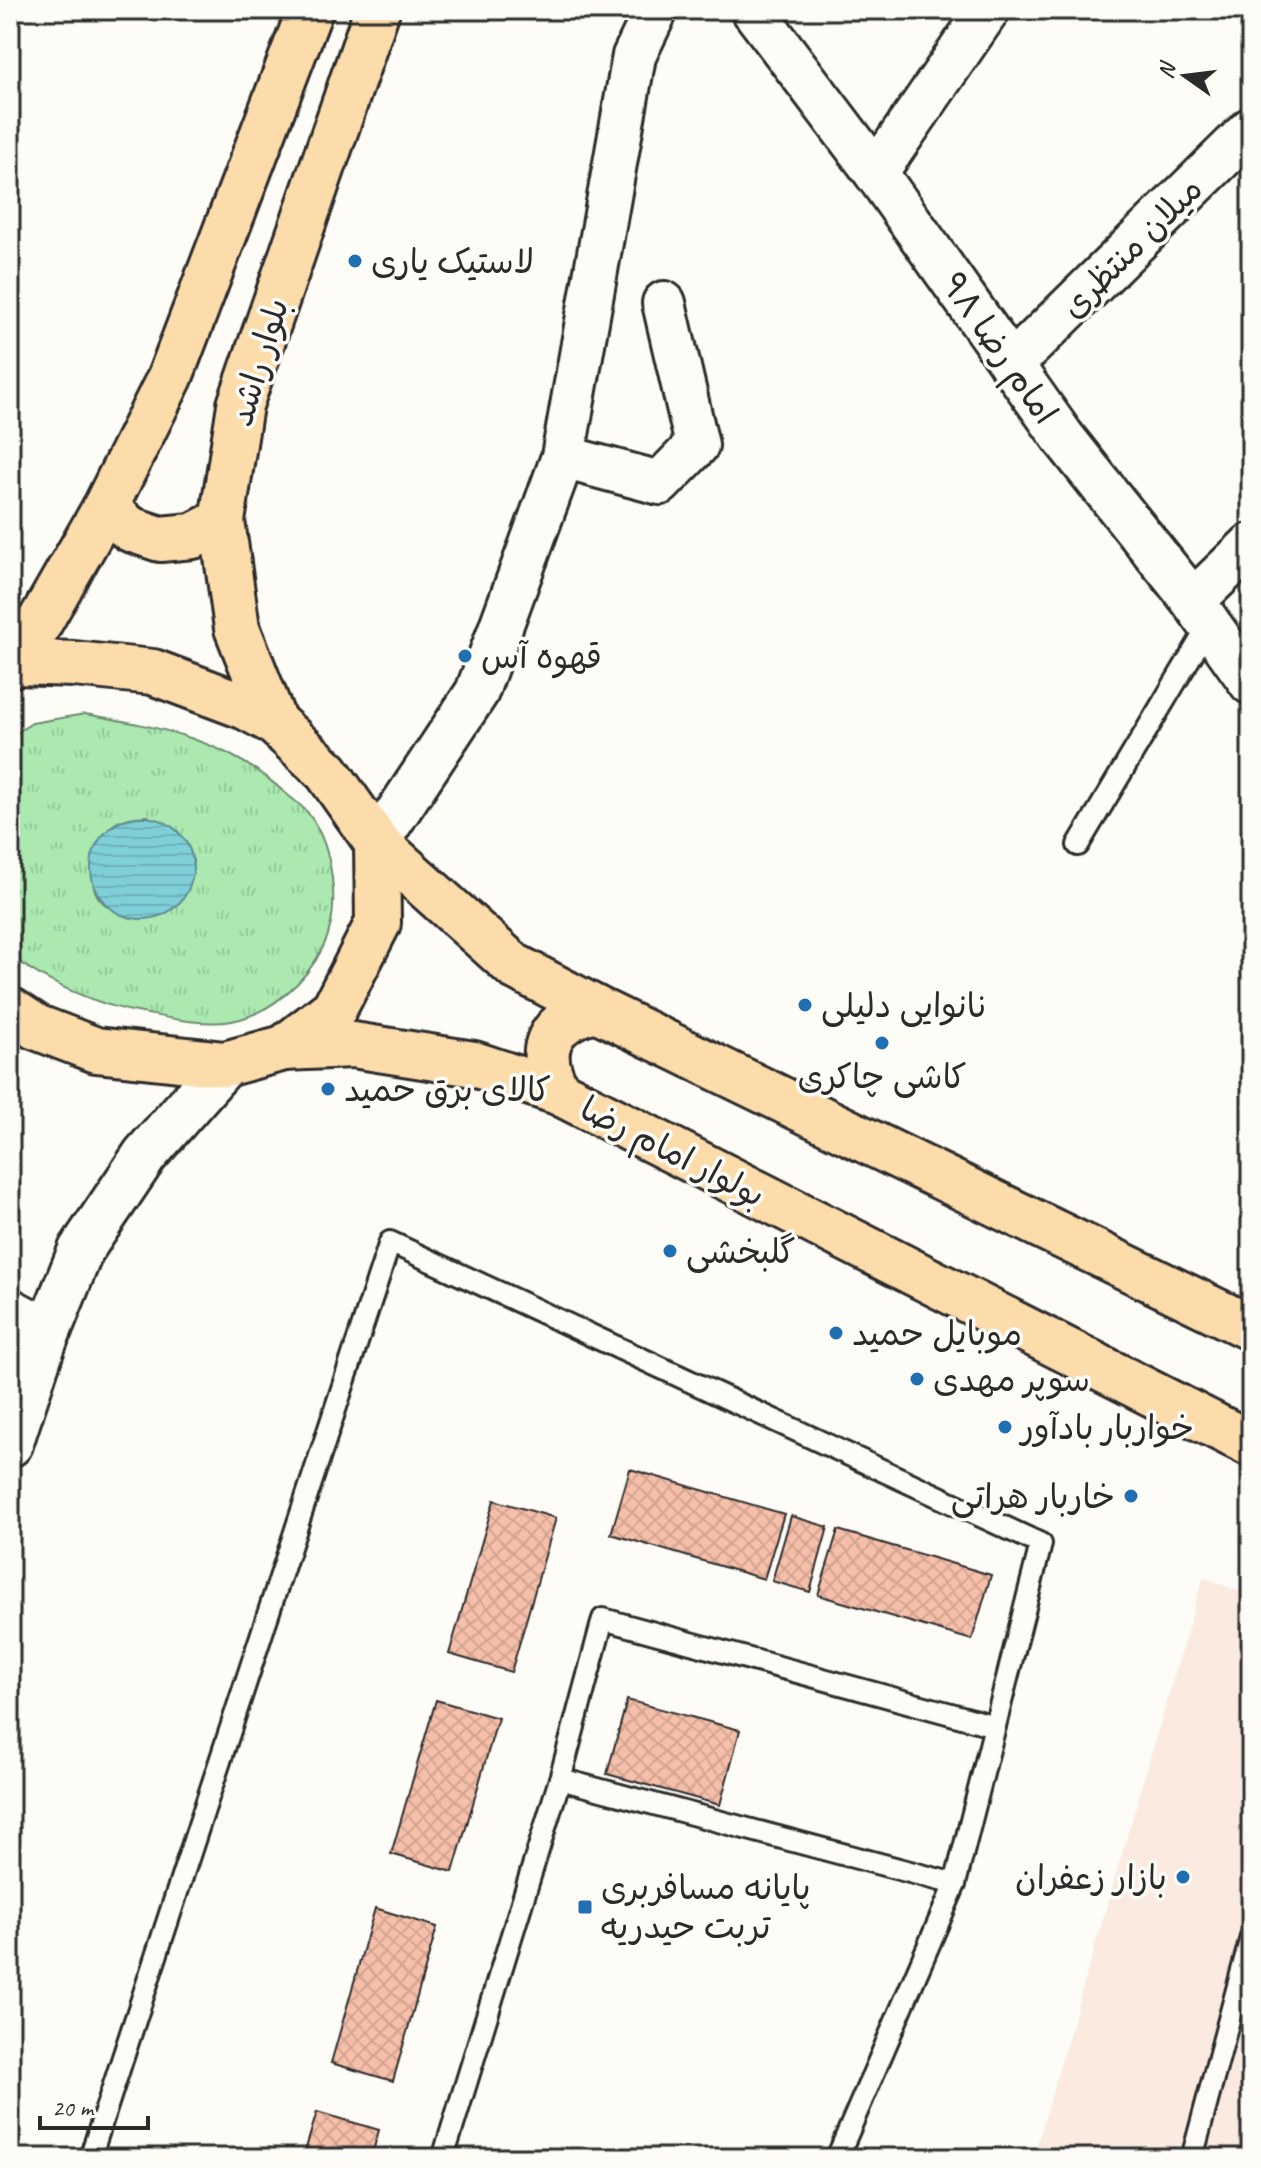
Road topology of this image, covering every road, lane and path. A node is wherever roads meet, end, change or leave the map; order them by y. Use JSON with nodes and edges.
{"nodes":[{"id":1,"x":310,"y":10,"type":"edge"},
{"id":2,"x":377,"y":10,"type":"edge"},
{"id":3,"x":656,"y":10,"type":"edge"},
{"id":4,"x":753,"y":10,"type":"edge"},
{"id":5,"x":988,"y":10,"type":"edge"},
{"id":6,"x":1251,"y":129,"type":"edge"},
{"id":7,"x":876,"y":173,"type":"junction"},
{"id":8,"x":664,"y":303,"type":"dead end"},
{"id":9,"x":1011,"y":365,"type":"junction"},
{"id":10,"x":563,"y":457,"type":"junction"},
{"id":11,"x":105,"y":508,"type":"junction"},
{"id":12,"x":222,"y":521,"type":"junction"},
{"id":13,"x":1251,"y":545,"type":"edge"},
{"id":14,"x":1202,"y":613,"type":"junction"},
{"id":15,"x":14,"y":663,"type":"edge"},
{"id":16,"x":1251,"y":683,"type":"edge"},
{"id":17,"x":274,"y":722,"type":"junction"},
{"id":18,"x":377,"y":843,"type":"junction"},
{"id":19,"x":1078,"y":845,"type":"dead end"},
{"id":20,"x":596,"y":1009,"type":"junction"},
{"id":21,"x":10,"y":1010,"type":"edge"},
{"id":22,"x":284,"y":1048,"type":"junction"},
{"id":23,"x":225,"y":1064,"type":"junction"},
{"id":24,"x":558,"y":1092,"type":"junction"},
{"id":25,"x":10,"y":1311,"type":"edge"},
{"id":26,"x":1251,"y":1328,"type":"edge"},
{"id":27,"x":42,"y":1347,"type":"junction"},
{"id":28,"x":10,"y":1444,"type":"edge"},
{"id":29,"x":1251,"y":1444,"type":"edge"},
{"id":30,"x":995,"y":1726,"type":"junction"},
{"id":31,"x":560,"y":1779,"type":"junction"},
{"id":32,"x":955,"y":1884,"type":"junction"},
{"id":33,"x":1251,"y":1937,"type":"edge"},
{"id":34,"x":90,"y":2158,"type":"edge"},
{"id":35,"x":443,"y":2158,"type":"edge"},
{"id":36,"x":837,"y":2158,"type":"edge"},
{"id":37,"x":1192,"y":2158,"type":"edge"}],
"edges":[{"from":1,"to":11,"type":"main road"},
{"from":2,"to":12,"type":"main road","name":"بلوار راشد"},
{"from":3,"to":10,"type":"street"},
{"from":4,"to":7,"type":"street","name":"امام رضا ۹۸"},
{"from":5,"to":7,"type":"street"},
{"from":6,"to":9,"type":"street","name":"میلان منتظری"},
{"from":7,"to":9,"type":"street","name":"امام رضا ۹۸"},
{"from":8,"to":10,"type":"street"},
{"from":9,"to":14,"type":"street","name":"امام رضا ۹۸"},
{"from":10,"to":18,"type":"street"},
{"from":11,"to":12,"type":"main road"},
{"from":11,"to":15,"type":"main road"},
{"from":12,"to":17,"type":"main road","name":"بلوار راشد"},
{"from":13,"to":14,"type":"street"},
{"from":14,"to":16,"type":"street","name":"امام رضا ۹۸"},
{"from":14,"to":19,"type":"lane"},
{"from":15,"to":17,"type":"main road"},
{"from":17,"to":18,"type":"main road"},
{"from":18,"to":20,"type":"main road"},
{"from":18,"to":22,"type":"main road"},
{"from":20,"to":24,"type":"main road"},
{"from":20,"to":26,"type":"main road"},
{"from":21,"to":23,"type":"main road"},
{"from":22,"to":23,"type":"main road"},
{"from":22,"to":24,"type":"main road","name":"بولوار امام رضا"},
{"from":23,"to":27,"type":"main road"},
{"from":24,"to":29,"type":"main road","name":"بولوار امام رضا"},
{"from":25,"to":27,"type":"main road"},
{"from":27,"to":28,"type":"main road"},
{"from":30,"to":31,"type":"lane"},
{"from":30,"to":32,"type":"lane"},
{"from":30,"to":34,"type":"lane"},
{"from":31,"to":32,"type":"lane"},
{"from":31,"to":35,"type":"lane"},
{"from":32,"to":36,"type":"lane"},
{"from":33,"to":37,"type":"lane"}]}
